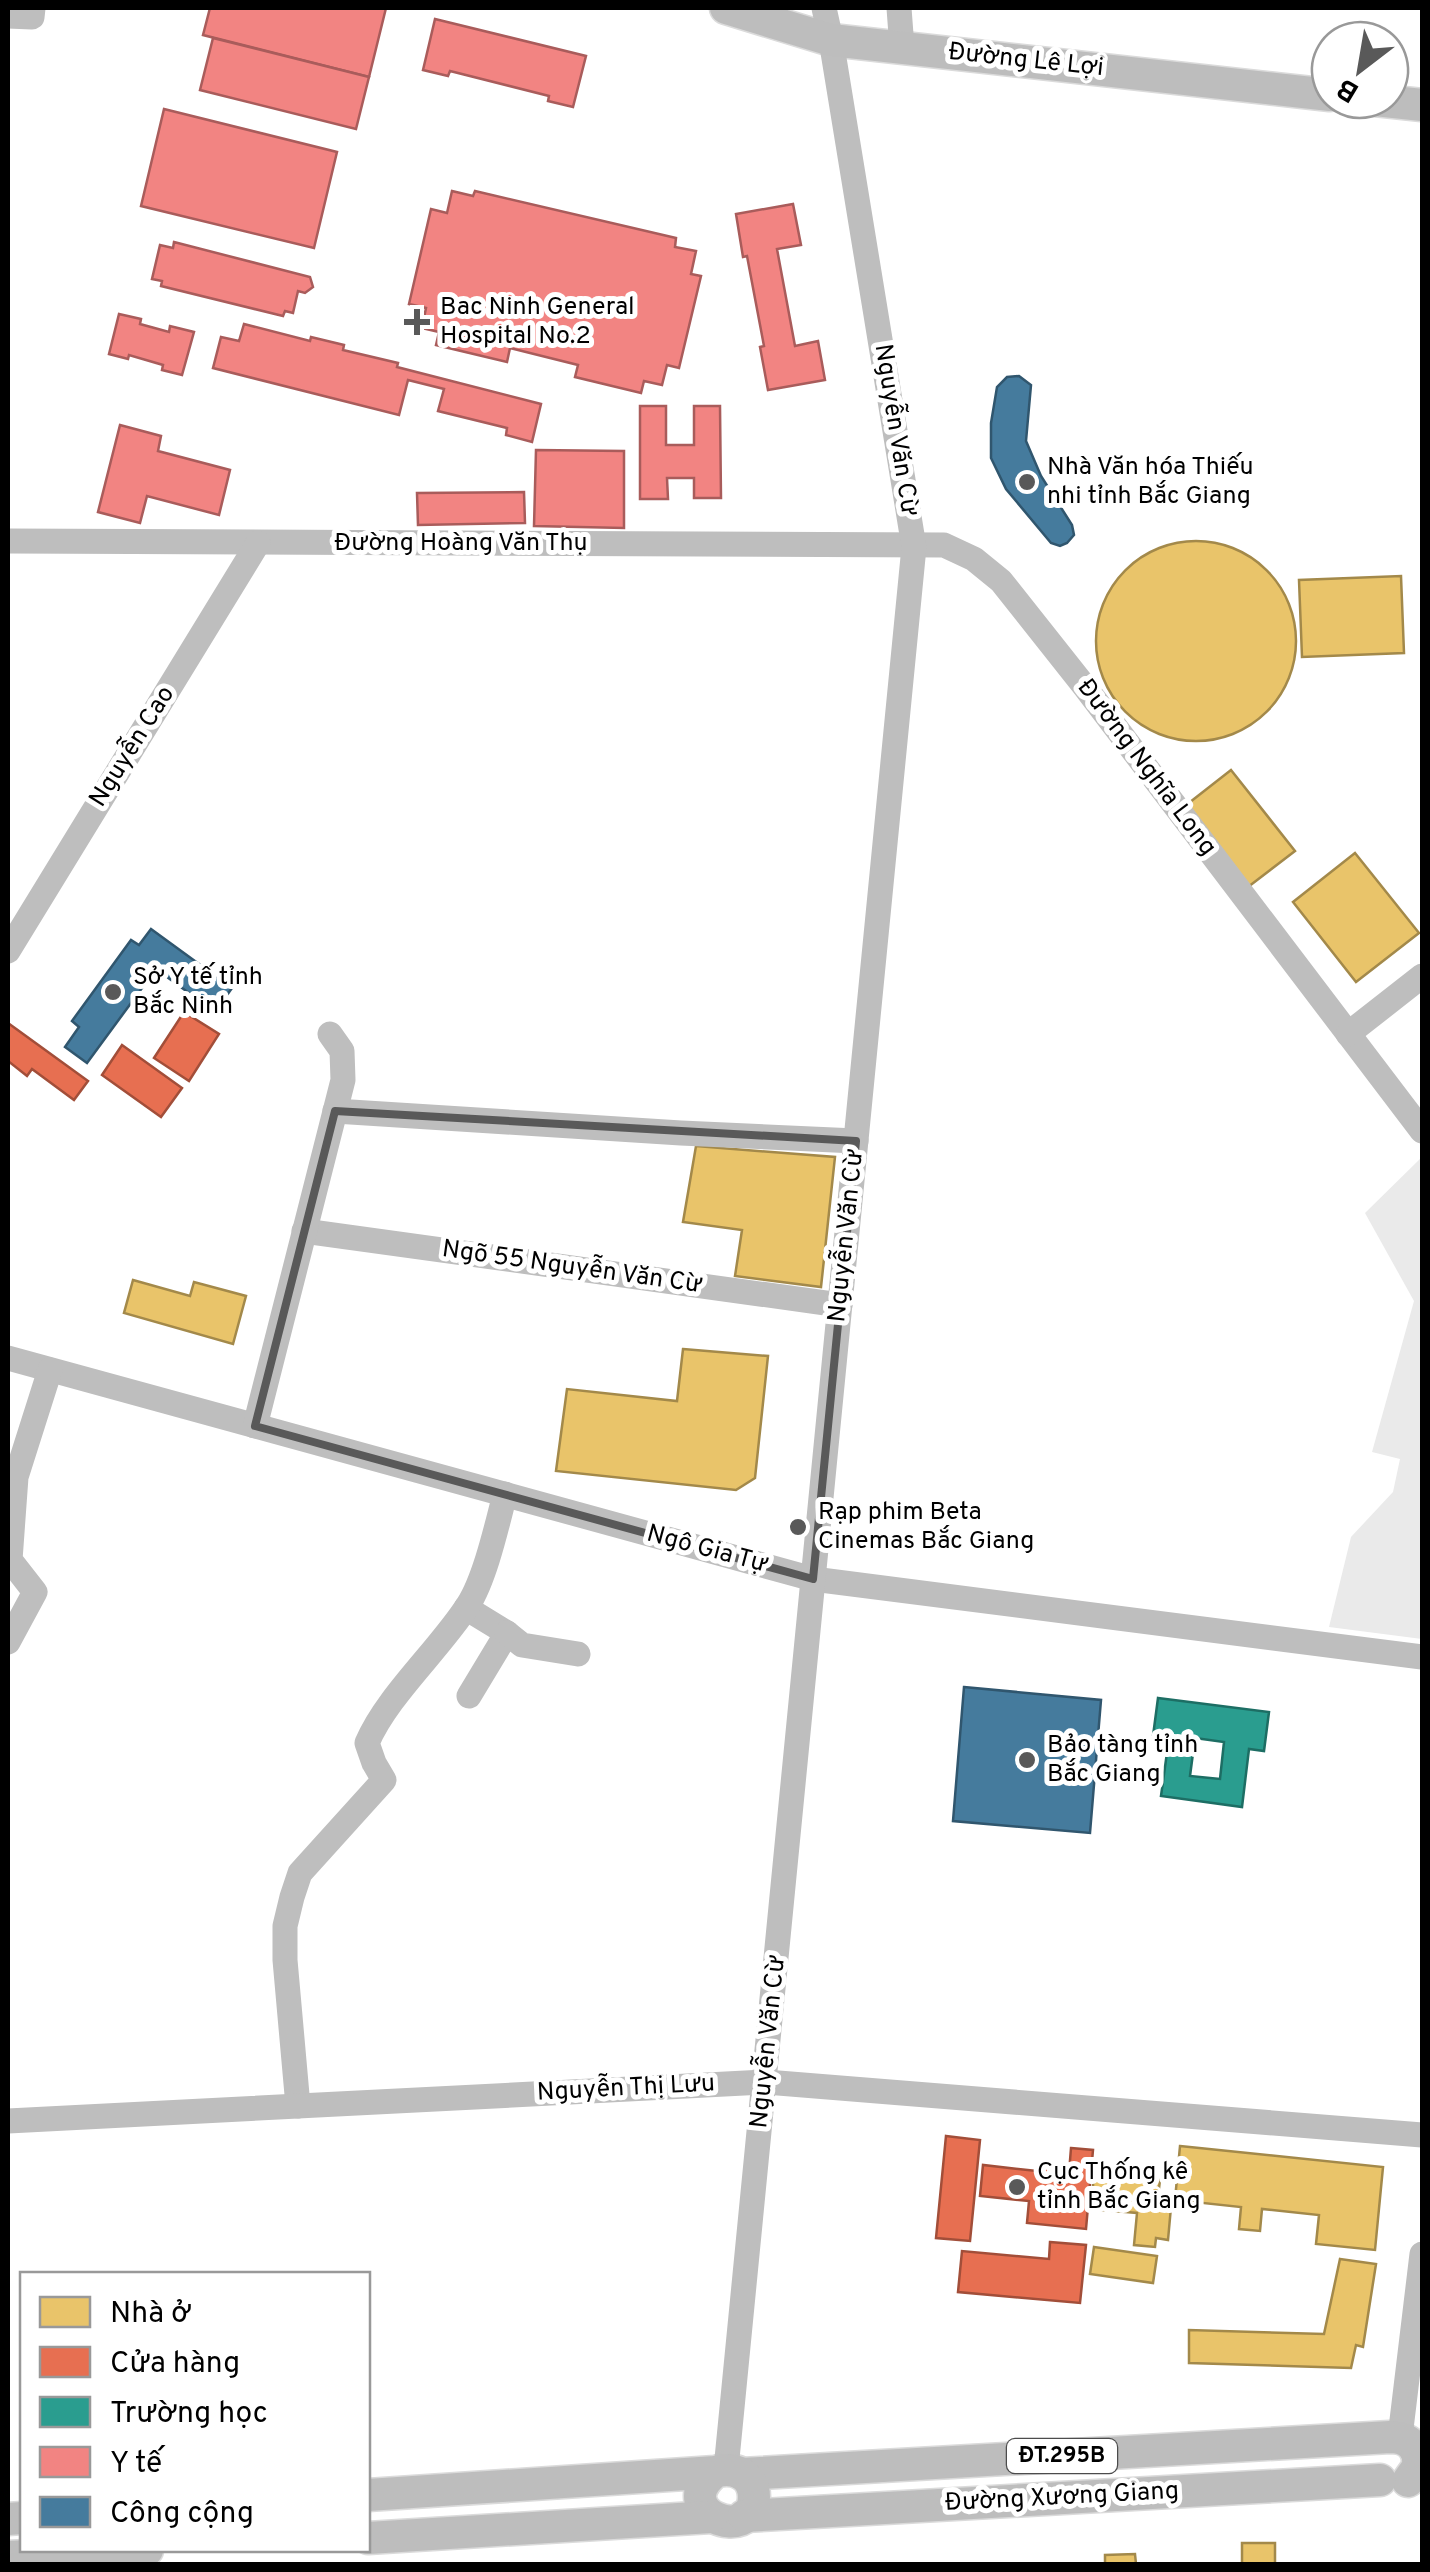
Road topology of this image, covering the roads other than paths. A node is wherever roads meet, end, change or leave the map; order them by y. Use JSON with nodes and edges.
{"nodes":[{"id":1,"x":33,"y":8,"type":"edge"},
{"id":2,"x":726,"y":8,"type":"edge"},
{"id":3,"x":824,"y":8,"type":"edge"},
{"id":4,"x":899,"y":8,"type":"edge"},
{"id":5,"x":8,"y":16,"type":"edge"},
{"id":6,"x":832,"y":40,"type":"junction"},
{"id":7,"x":902,"y":48,"type":"junction"},
{"id":8,"x":1310,"y":93,"type":"edge"},
{"id":9,"x":8,"y":541,"type":"edge"},
{"id":10,"x":258,"y":543,"type":"junction"},
{"id":11,"x":914,"y":547,"type":"junction"},
{"id":12,"x":8,"y":951,"type":"edge"},
{"id":13,"x":1422,"y":976,"type":"edge"},
{"id":14,"x":330,"y":1034,"type":"dead end"},
{"id":15,"x":1348,"y":1034,"type":"junction"},
{"id":16,"x":336,"y":1111,"type":"junction"},
{"id":17,"x":1422,"y":1132,"type":"edge"},
{"id":18,"x":856,"y":1141,"type":"junction"},
{"id":19,"x":304,"y":1231,"type":"junction"},
{"id":20,"x":840,"y":1305,"type":"junction"},
{"id":21,"x":8,"y":1358,"type":"edge"},
{"id":22,"x":50,"y":1370,"type":"junction"},
{"id":23,"x":255,"y":1426,"type":"junction"},
{"id":24,"x":506,"y":1494,"type":"junction"},
{"id":25,"x":814,"y":1579,"type":"junction"},
{"id":26,"x":466,"y":1608,"type":"junction"},
{"id":27,"x":507,"y":1633,"type":"junction"},
{"id":28,"x":8,"y":1642,"type":"edge"},
{"id":29,"x":578,"y":1654,"type":"dead end"},
{"id":30,"x":1422,"y":1657,"type":"edge"},
{"id":31,"x":469,"y":1696,"type":"dead end"},
{"id":32,"x":766,"y":2082,"type":"junction"},
{"id":33,"x":298,"y":2106,"type":"junction"},
{"id":34,"x":8,"y":2121,"type":"edge"},
{"id":35,"x":1422,"y":2135,"type":"edge"},
{"id":36,"x":1422,"y":2254,"type":"edge"},
{"id":37,"x":1403,"y":2439,"type":"edge"},
{"id":38,"x":728,"y":2471,"type":"junction"},
{"id":39,"x":1404,"y":2480,"type":"edge"},
{"id":40,"x":370,"y":2495,"type":"edge"},
{"id":41,"x":711,"y":2516,"type":"junction"},
{"id":42,"x":744,"y":2516,"type":"junction"},
{"id":43,"x":370,"y":2538,"type":"edge"},
{"id":44,"x":107,"y":2552,"type":"edge"},
{"id":45,"x":8,"y":2557,"type":"edge"}],
"edges":[{"from":1,"to":5,"type":"street"},
{"from":2,"to":6,"type":"main road","name":"Đường Lê Lợi"},
{"from":3,"to":6,"type":"street","name":"Nguyễn Văn Cừ"},
{"from":4,"to":7,"type":"street"},
{"from":6,"to":7,"type":"main road","name":"Đường Lê Lợi"},
{"from":6,"to":11,"type":"street","name":"Nguyễn Văn Cừ"},
{"from":7,"to":8,"type":"main road","name":"Đường Lê Lợi"},
{"from":9,"to":10,"type":"street","name":"Đường Hoàng Văn Thụ"},
{"from":10,"to":11,"type":"street","name":"Đường Hoàng Văn Thụ"},
{"from":10,"to":12,"type":"street","name":"Nguyễn Cao"},
{"from":11,"to":15,"type":"street","name":"Đường Nghĩa Long"},
{"from":11,"to":18,"type":"street","name":"Nguyễn Văn Cừ"},
{"from":13,"to":15,"type":"street"},
{"from":14,"to":16,"type":"street"},
{"from":15,"to":17,"type":"street","name":"Đường Nghĩa Long"},
{"from":16,"to":18,"type":"street"},
{"from":16,"to":19,"type":"street"},
{"from":18,"to":20,"type":"street","name":"Nguyễn Văn Cừ"},
{"from":19,"to":20,"type":"street","name":"Ngõ 55 Nguyễn Văn Cừ"},
{"from":19,"to":23,"type":"street"},
{"from":20,"to":25,"type":"street","name":"Nguyễn Văn Cừ"},
{"from":21,"to":22,"type":"street","name":"Ngô Gia Tự"},
{"from":22,"to":23,"type":"street","name":"Ngô Gia Tự"},
{"from":22,"to":28,"type":"street"},
{"from":23,"to":24,"type":"street","name":"Ngô Gia Tự"},
{"from":24,"to":25,"type":"street","name":"Ngô Gia Tự"},
{"from":24,"to":26,"type":"street"},
{"from":25,"to":30,"type":"street","name":"Ngô Gia Tự"},
{"from":25,"to":32,"type":"street","name":"Nguyễn Văn Cừ"},
{"from":26,"to":27,"type":"street"},
{"from":26,"to":33,"type":"street"},
{"from":27,"to":29,"type":"street"},
{"from":27,"to":31,"type":"street"},
{"from":32,"to":33,"type":"street","name":"Nguyễn Thị Lưu"},
{"from":32,"to":35,"type":"street","name":"Nguyễn Thị Lưu"},
{"from":32,"to":38,"type":"street","name":"Nguyễn Văn Cừ"},
{"from":33,"to":34,"type":"street","name":"Nguyễn Thị Lưu"},
{"from":36,"to":37,"type":"street"},
{"from":37,"to":38,"type":"main road","name":"Đường Xương Giang","number":"ĐT.295B"},
{"from":37,"to":39,"type":"main road","number":"ĐT.295B"},
{"from":38,"to":40,"type":"main road","name":"Đường Xương Giang","number":"ĐT.295B"},
{"from":38,"to":41,"type":"main road"},
{"from":38,"to":42,"type":"main road"},
{"from":39,"to":42,"type":"main road","name":"Đường Xương Giang","number":"ĐT.295B"},
{"from":41,"to":42,"type":"main road","number":"ĐT.295B"},
{"from":41,"to":43,"type":"main road","number":"ĐT.295B"},
{"from":44,"to":45,"type":"main road"}]}
